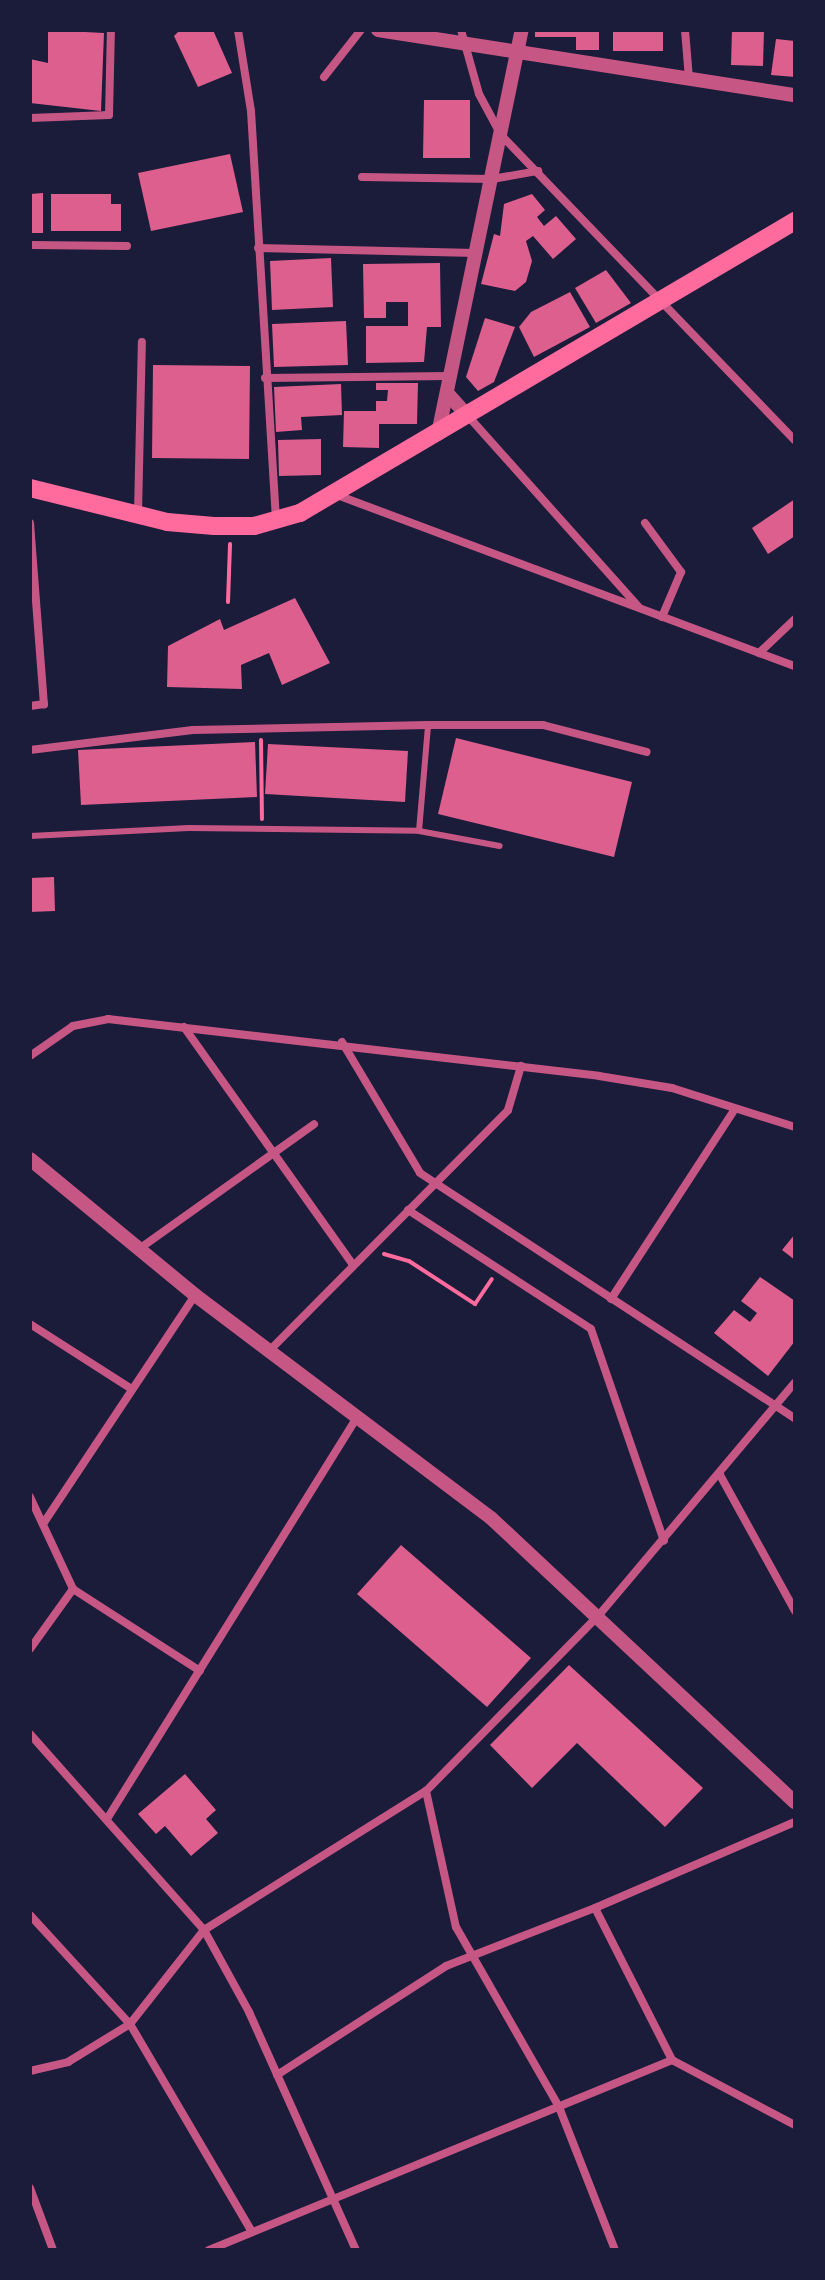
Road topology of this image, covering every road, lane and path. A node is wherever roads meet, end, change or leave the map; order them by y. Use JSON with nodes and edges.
{"nodes":[{"id":1,"x":111,"y":30,"type":"edge"},
{"id":2,"x":238,"y":30,"type":"edge"},
{"id":3,"x":361,"y":30,"type":"edge"},
{"id":4,"x":378,"y":30,"type":"edge"},
{"id":5,"x":461,"y":30,"type":"edge"},
{"id":6,"x":522,"y":30,"type":"edge"},
{"id":7,"x":685,"y":30,"type":"edge"},
{"id":8,"x":462,"y":46,"type":"junction"},
{"id":9,"x":517,"y":55,"type":"junction"},
{"id":10,"x":324,"y":77,"type":"dead end"},
{"id":11,"x":689,"y":79,"type":"junction"},
{"id":12,"x":795,"y":95,"type":"edge"},
{"id":13,"x":30,"y":118,"type":"edge"},
{"id":14,"x":501,"y":135,"type":"junction"},
{"id":15,"x":538,"y":171,"type":"junction"},
{"id":16,"x":362,"y":177,"type":"dead end"},
{"id":17,"x":492,"y":179,"type":"junction"},
{"id":18,"x":795,"y":221,"type":"edge"},
{"id":19,"x":30,"y":245,"type":"edge"},
{"id":20,"x":127,"y":246,"type":"dead end"},
{"id":21,"x":258,"y":248,"type":"junction"},
{"id":22,"x":476,"y":253,"type":"junction"},
{"id":23,"x":661,"y":299,"type":"junction"},
{"id":24,"x":142,"y":342,"type":"dead end"},
{"id":25,"x":450,"y":376,"type":"junction"},
{"id":26,"x":265,"y":378,"type":"junction"},
{"id":27,"x":447,"y":393,"type":"junction"},
{"id":28,"x":468,"y":416,"type":"junction"},
{"id":29,"x":438,"y":434,"type":"junction"},
{"id":30,"x":795,"y":440,"type":"edge"},
{"id":31,"x":30,"y":488,"type":"edge"},
{"id":32,"x":337,"y":495,"type":"junction"},
{"id":33,"x":138,"y":514,"type":"junction"},
{"id":34,"x":276,"y":520,"type":"junction"},
{"id":35,"x":30,"y":523,"type":"edge"},
{"id":36,"x":645,"y":523,"type":"dead end"},
{"id":37,"x":231,"y":527,"type":"junction"},
{"id":38,"x":31,"y":549,"type":"edge"},
{"id":39,"x":228,"y":602,"type":"dead end"},
{"id":40,"x":639,"y":608,"type":"junction"},
{"id":41,"x":662,"y":617,"type":"junction"},
{"id":42,"x":795,"y":619,"type":"edge"},
{"id":43,"x":759,"y":653,"type":"junction"},
{"id":44,"x":795,"y":666,"type":"edge"},
{"id":45,"x":30,"y":706,"type":"edge"},
{"id":46,"x":428,"y":725,"type":"junction"},
{"id":47,"x":261,"y":727,"type":"junction"},
{"id":48,"x":30,"y":750,"type":"edge"},
{"id":49,"x":647,"y":752,"type":"dead end"},
{"id":50,"x":262,"y":829,"type":"junction"},
{"id":51,"x":419,"y":831,"type":"junction"},
{"id":52,"x":30,"y":836,"type":"edge"},
{"id":53,"x":500,"y":846,"type":"dead end"},
{"id":54,"x":184,"y":1027,"type":"junction"},
{"id":55,"x":342,"y":1042,"type":"junction"},
{"id":56,"x":30,"y":1056,"type":"edge"},
{"id":57,"x":521,"y":1066,"type":"junction"},
{"id":58,"x":735,"y":1109,"type":"junction"},
{"id":59,"x":314,"y":1124,"type":"dead end"},
{"id":60,"x":795,"y":1127,"type":"edge"},
{"id":61,"x":273,"y":1153,"type":"junction"},
{"id":62,"x":30,"y":1159,"type":"edge"},
{"id":63,"x":435,"y":1183,"type":"junction"},
{"id":64,"x":408,"y":1210,"type":"junction"},
{"id":65,"x":138,"y":1250,"type":"junction"},
{"id":66,"x":368,"y":1251,"type":"junction"},
{"id":67,"x":353,"y":1265,"type":"junction"},
{"id":68,"x":500,"y":1267,"type":"junction"},
{"id":69,"x":195,"y":1295,"type":"junction"},
{"id":70,"x":611,"y":1299,"type":"junction"},
{"id":71,"x":30,"y":1324,"type":"edge"},
{"id":72,"x":269,"y":1351,"type":"junction"},
{"id":73,"x":795,"y":1382,"type":"edge"},
{"id":74,"x":130,"y":1388,"type":"junction"},
{"id":75,"x":777,"y":1406,"type":"junction"},
{"id":76,"x":357,"y":1417,"type":"junction"},
{"id":77,"x":795,"y":1418,"type":"edge"},
{"id":78,"x":720,"y":1475,"type":"junction"},
{"id":79,"x":30,"y":1497,"type":"edge"},
{"id":80,"x":43,"y":1524,"type":"junction"},
{"id":81,"x":664,"y":1541,"type":"junction"},
{"id":82,"x":73,"y":1589,"type":"junction"},
{"id":83,"x":795,"y":1611,"type":"edge"},
{"id":84,"x":599,"y":1615,"type":"junction"},
{"id":85,"x":30,"y":1649,"type":"edge"},
{"id":86,"x":200,"y":1671,"type":"junction"},
{"id":87,"x":30,"y":1734,"type":"edge"},
{"id":88,"x":426,"y":1791,"type":"junction"},
{"id":89,"x":795,"y":1802,"type":"edge"},
{"id":90,"x":107,"y":1819,"type":"junction"},
{"id":91,"x":795,"y":1822,"type":"edge"},
{"id":92,"x":595,"y":1908,"type":"junction"},
{"id":93,"x":30,"y":1915,"type":"edge"},
{"id":94,"x":204,"y":1930,"type":"junction"},
{"id":95,"x":474,"y":1956,"type":"junction"},
{"id":96,"x":130,"y":2024,"type":"junction"},
{"id":97,"x":672,"y":2060,"type":"junction"},
{"id":98,"x":30,"y":2071,"type":"edge"},
{"id":99,"x":277,"y":2075,"type":"junction"},
{"id":100,"x":559,"y":2107,"type":"junction"},
{"id":101,"x":795,"y":2125,"type":"edge"},
{"id":102,"x":30,"y":2188,"type":"edge"},
{"id":103,"x":335,"y":2198,"type":"junction"},
{"id":104,"x":252,"y":2232,"type":"junction"},
{"id":105,"x":53,"y":2250,"type":"edge"},
{"id":106,"x":209,"y":2250,"type":"edge"},
{"id":107,"x":356,"y":2250,"type":"edge"},
{"id":108,"x":615,"y":2250,"type":"edge"}],
"edges":[{"from":1,"to":13,"type":"street"},
{"from":2,"to":21,"type":"street"},
{"from":3,"to":10,"type":"street"},
{"from":4,"to":8,"type":"street"},
{"from":5,"to":8,"type":"street"},
{"from":6,"to":9,"type":"street"},
{"from":7,"to":11,"type":"street"},
{"from":8,"to":9,"type":"street"},
{"from":8,"to":14,"type":"street"},
{"from":9,"to":11,"type":"street"},
{"from":9,"to":14,"type":"street"},
{"from":11,"to":12,"type":"street"},
{"from":14,"to":15,"type":"street"},
{"from":14,"to":17,"type":"street"},
{"from":15,"to":17,"type":"street"},
{"from":15,"to":23,"type":"street"},
{"from":16,"to":17,"type":"street"},
{"from":17,"to":22,"type":"street"},
{"from":18,"to":23,"type":"main road"},
{"from":19,"to":20,"type":"street"},
{"from":21,"to":22,"type":"street"},
{"from":21,"to":26,"type":"street"},
{"from":22,"to":25,"type":"street"},
{"from":23,"to":28,"type":"main road"},
{"from":23,"to":30,"type":"street"},
{"from":24,"to":33,"type":"street"},
{"from":25,"to":26,"type":"street"},
{"from":25,"to":27,"type":"street"},
{"from":26,"to":34,"type":"street"},
{"from":27,"to":28,"type":"street"},
{"from":27,"to":29,"type":"street"},
{"from":28,"to":29,"type":"main road"},
{"from":28,"to":40,"type":"street"},
{"from":29,"to":32,"type":"main road"},
{"from":31,"to":33,"type":"main road"},
{"from":32,"to":34,"type":"main road"},
{"from":32,"to":40,"type":"street"},
{"from":33,"to":37,"type":"main road"},
{"from":34,"to":37,"type":"main road"},
{"from":35,"to":38,"type":"street"},
{"from":36,"to":41,"type":"street"},
{"from":37,"to":39,"type":"path"},
{"from":38,"to":45,"type":"street"},
{"from":40,"to":41,"type":"street"},
{"from":41,"to":43,"type":"street"},
{"from":42,"to":43,"type":"street"},
{"from":43,"to":44,"type":"street"},
{"from":46,"to":47,"type":"street"},
{"from":46,"to":49,"type":"street"},
{"from":46,"to":51,"type":"lane"},
{"from":47,"to":48,"type":"street"},
{"from":47,"to":50,"type":"path"},
{"from":50,"to":51,"type":"lane"},
{"from":50,"to":52,"type":"lane"},
{"from":51,"to":53,"type":"lane"},
{"from":54,"to":55,"type":"street"},
{"from":54,"to":56,"type":"street"},
{"from":54,"to":61,"type":"street"},
{"from":55,"to":57,"type":"street"},
{"from":55,"to":63,"type":"street"},
{"from":57,"to":58,"type":"street"},
{"from":57,"to":63,"type":"street"},
{"from":58,"to":60,"type":"street"},
{"from":58,"to":70,"type":"street"},
{"from":59,"to":61,"type":"street"},
{"from":61,"to":65,"type":"street"},
{"from":61,"to":67,"type":"street"},
{"from":62,"to":65,"type":"street"},
{"from":63,"to":64,"type":"street"},
{"from":63,"to":70,"type":"street"},
{"from":64,"to":66,"type":"street"},
{"from":64,"to":68,"type":"street"},
{"from":65,"to":69,"type":"street"},
{"from":66,"to":67,"type":"street"},
{"from":66,"to":68,"type":"path"},
{"from":67,"to":72,"type":"street"},
{"from":68,"to":81,"type":"street"},
{"from":69,"to":72,"type":"street"},
{"from":69,"to":74,"type":"street"},
{"from":70,"to":75,"type":"street"},
{"from":71,"to":74,"type":"street"},
{"from":72,"to":76,"type":"street"},
{"from":73,"to":75,"type":"street"},
{"from":74,"to":80,"type":"street"},
{"from":75,"to":77,"type":"street"},
{"from":75,"to":78,"type":"street"},
{"from":76,"to":84,"type":"street"},
{"from":76,"to":86,"type":"street"},
{"from":78,"to":81,"type":"street"},
{"from":78,"to":83,"type":"street"},
{"from":79,"to":80,"type":"street"},
{"from":80,"to":82,"type":"street"},
{"from":81,"to":84,"type":"street"},
{"from":82,"to":85,"type":"street"},
{"from":82,"to":86,"type":"street"},
{"from":84,"to":88,"type":"street"},
{"from":84,"to":89,"type":"street"},
{"from":86,"to":90,"type":"street"},
{"from":87,"to":90,"type":"street"},
{"from":88,"to":94,"type":"street"},
{"from":88,"to":95,"type":"street"},
{"from":90,"to":94,"type":"street"},
{"from":91,"to":92,"type":"street"},
{"from":92,"to":95,"type":"street"},
{"from":92,"to":97,"type":"street"},
{"from":93,"to":96,"type":"street"},
{"from":94,"to":96,"type":"street"},
{"from":94,"to":99,"type":"street"},
{"from":95,"to":99,"type":"street"},
{"from":95,"to":100,"type":"street"},
{"from":96,"to":98,"type":"street"},
{"from":96,"to":104,"type":"street"},
{"from":97,"to":100,"type":"street"},
{"from":97,"to":101,"type":"street"},
{"from":99,"to":103,"type":"street"},
{"from":100,"to":103,"type":"street"},
{"from":100,"to":108,"type":"street"},
{"from":102,"to":105,"type":"street"},
{"from":103,"to":104,"type":"street"},
{"from":103,"to":107,"type":"street"},
{"from":104,"to":106,"type":"street"}]}
